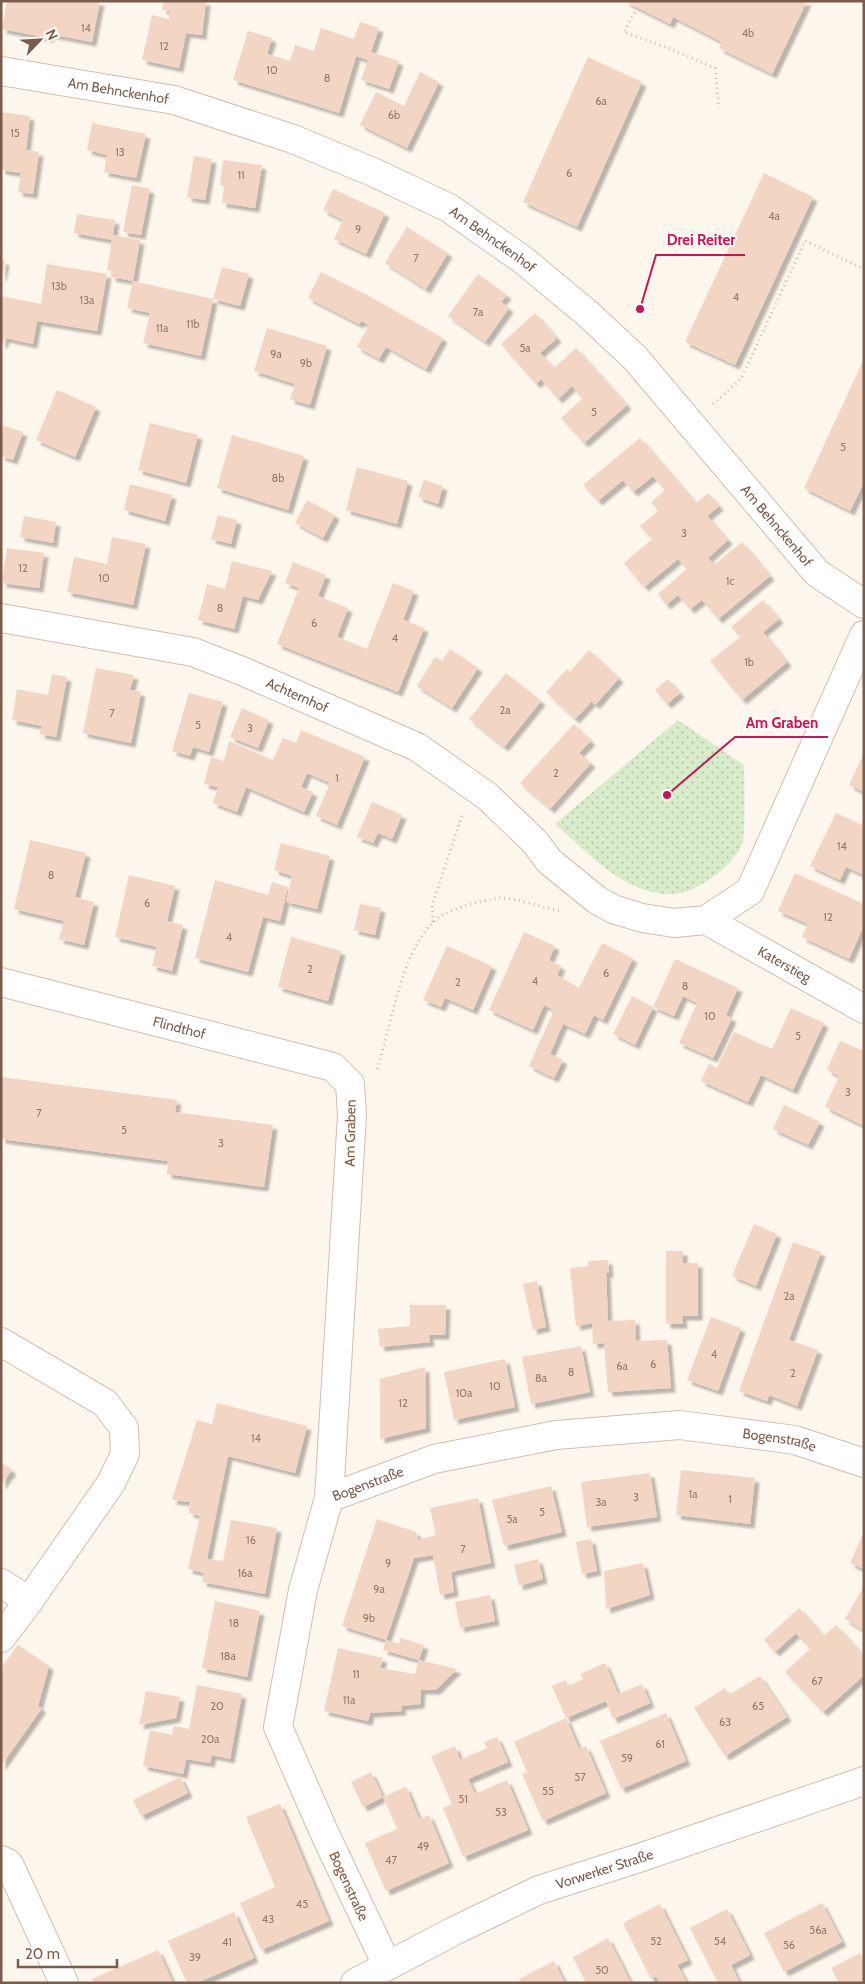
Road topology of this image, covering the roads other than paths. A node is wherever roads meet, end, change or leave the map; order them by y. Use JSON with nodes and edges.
{"nodes":[{"id":1,"x":1,"y":71,"type":"edge"},
{"id":2,"x":864,"y":604,"type":"edge"},
{"id":3,"x":1,"y":618,"type":"edge"},
{"id":4,"x":864,"y":635,"type":"edge"},
{"id":5,"x":706,"y":920,"type":"junction"},
{"id":6,"x":1,"y":982,"type":"edge"},
{"id":7,"x":864,"y":1009,"type":"edge"},
{"id":8,"x":350,"y":1084,"type":"joint"},
{"id":9,"x":1,"y":1342,"type":"edge"},
{"id":10,"x":864,"y":1463,"type":"edge"},
{"id":11,"x":329,"y":1498,"type":"junction"},
{"id":12,"x":1,"y":1583,"type":"edge"},
{"id":13,"x":29,"y":1601,"type":"junction"},
{"id":14,"x":1,"y":1638,"type":"edge"},
{"id":15,"x":864,"y":1781,"type":"edge"},
{"id":16,"x":4,"y":1859,"type":"edge"},
{"id":17,"x":387,"y":1965,"type":"junction"},
{"id":18,"x":64,"y":1983,"type":"edge"},
{"id":19,"x":355,"y":1983,"type":"edge"}],
"edges":[{"from":1,"to":2,"type":"street","name":"Am Behnckenhof"},
{"from":3,"to":5,"type":"street","name":"Achternhof"},
{"from":4,"to":5,"type":"street"},
{"from":5,"to":7,"type":"street","name":"Katerstieg"},
{"from":6,"to":8,"type":"street","name":"Flindthof"},
{"from":8,"to":11,"type":"street","name":"Am Graben"},
{"from":9,"to":13,"type":"street"},
{"from":10,"to":11,"type":"street","name":"Bogenstraße"},
{"from":11,"to":17,"type":"street","name":"Bogenstraße"},
{"from":12,"to":13,"type":"street"},
{"from":13,"to":14,"type":"street"},
{"from":15,"to":17,"type":"street","name":"Vorwerker Straße"},
{"from":16,"to":18,"type":"street"},
{"from":17,"to":19,"type":"street","name":"Vorwerker Straße"}]}
